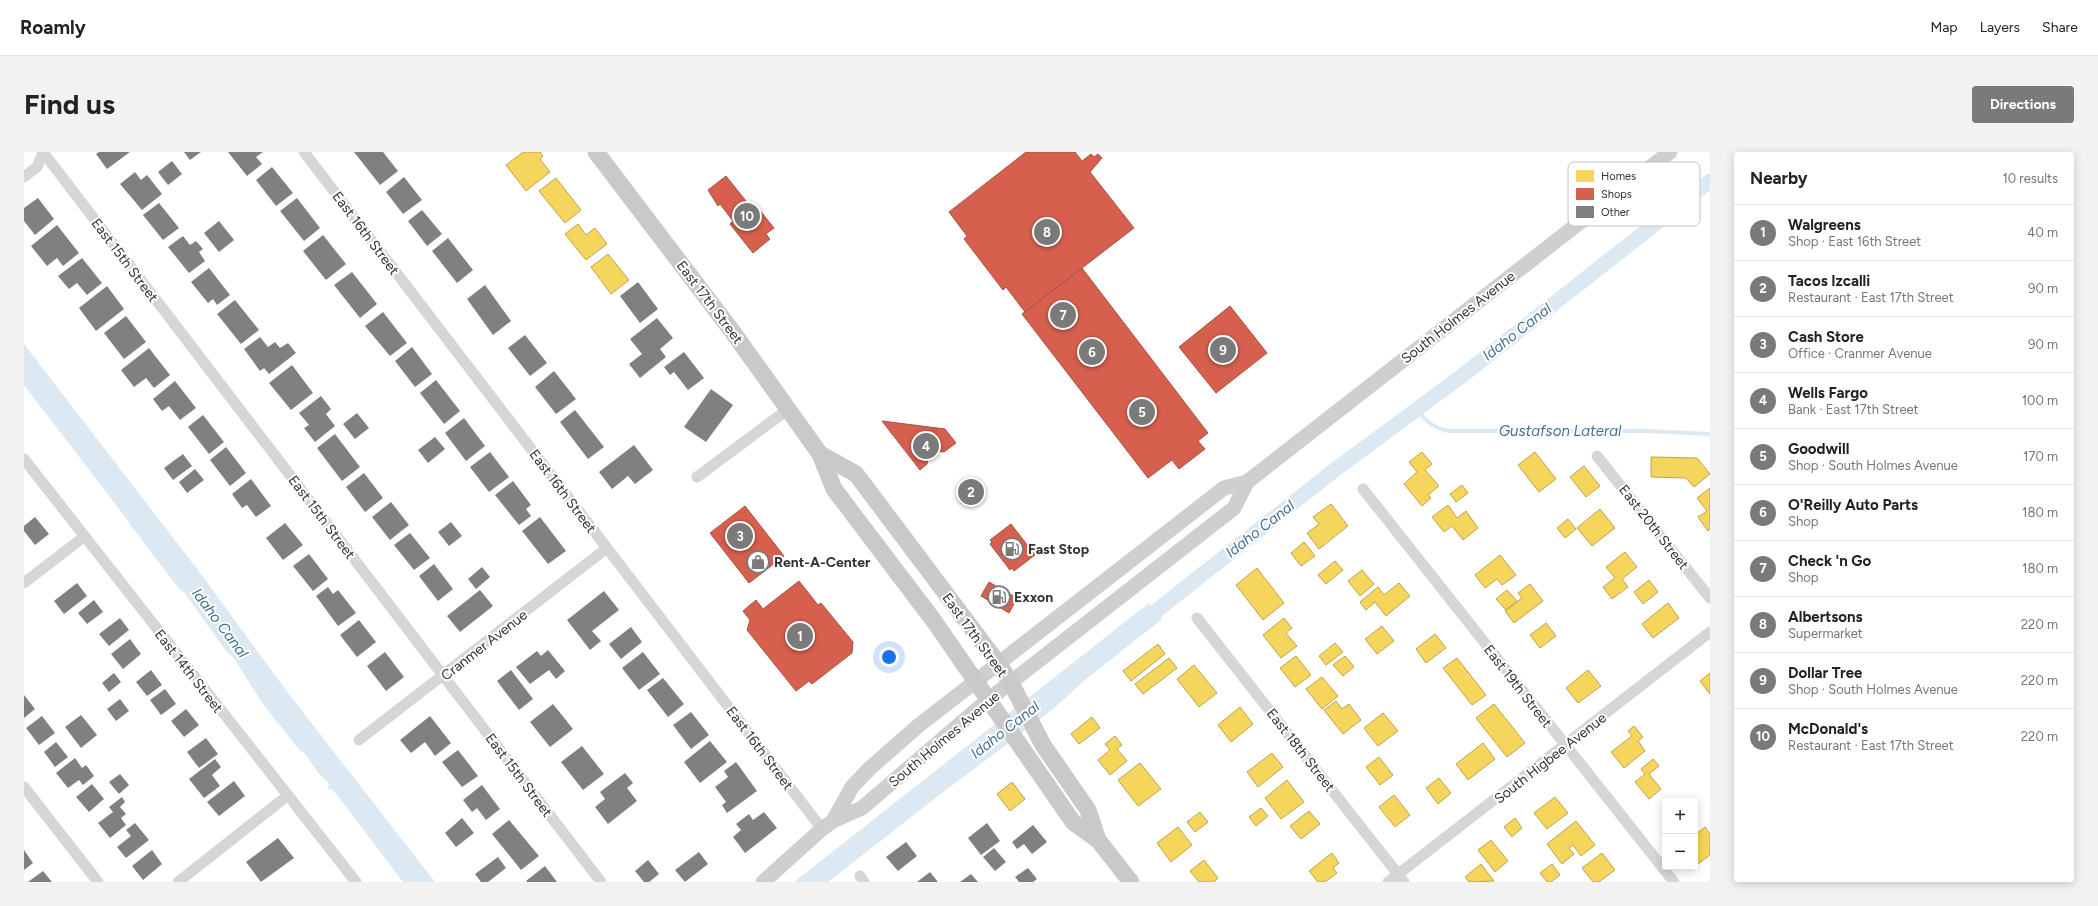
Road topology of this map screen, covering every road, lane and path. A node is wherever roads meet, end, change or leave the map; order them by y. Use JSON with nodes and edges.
{"nodes":[{"id":1,"x":44,"y":152,"type":"edge"},
{"id":2,"x":304,"y":152,"type":"edge"},
{"id":3,"x":596,"y":152,"type":"edge"},
{"id":4,"x":1670,"y":152,"type":"edge"},
{"id":5,"x":1657,"y":162,"type":"edge"},
{"id":6,"x":24,"y":177,"type":"edge"},
{"id":7,"x":1575,"y":226,"type":"edge"},
{"id":8,"x":787,"y":410,"type":"junction"},
{"id":9,"x":820,"y":454,"type":"junction"},
{"id":10,"x":1597,"y":456,"type":"dead end"},
{"id":11,"x":24,"y":459,"type":"edge"},
{"id":12,"x":697,"y":478,"type":"dead end"},
{"id":13,"x":1247,"y":482,"type":"junction"},
{"id":14,"x":1362,"y":489,"type":"dead end"},
{"id":15,"x":84,"y":536,"type":"junction"},
{"id":16,"x":607,"y":548,"type":"junction"},
{"id":17,"x":24,"y":583,"type":"edge"},
{"id":18,"x":1710,"y":598,"type":"edge"},
{"id":19,"x":1197,"y":618,"type":"dead end"},
{"id":20,"x":1710,"y":632,"type":"edge"},
{"id":21,"x":998,"y":663,"type":"junction"},
{"id":22,"x":444,"y":676,"type":"junction"},
{"id":23,"x":976,"y":680,"type":"junction"},
{"id":24,"x":1011,"y":683,"type":"junction"},
{"id":25,"x":988,"y":700,"type":"junction"},
{"id":26,"x":359,"y":740,"type":"dead end"},
{"id":27,"x":1565,"y":745,"type":"junction"},
{"id":28,"x":24,"y":787,"type":"edge"},
{"id":29,"x":287,"y":796,"type":"junction"},
{"id":30,"x":828,"y":825,"type":"junction"},
{"id":31,"x":1098,"y":840,"type":"junction"},
{"id":32,"x":1401,"y":878,"type":"edge"},
{"id":33,"x":98,"y":882,"type":"edge"},
{"id":34,"x":178,"y":882,"type":"edge"},
{"id":35,"x":356,"y":882,"type":"edge"},
{"id":36,"x":601,"y":882,"type":"edge"},
{"id":37,"x":763,"y":882,"type":"edge"},
{"id":38,"x":1131,"y":882,"type":"edge"},
{"id":39,"x":1388,"y":882,"type":"edge"},
{"id":40,"x":1674,"y":882,"type":"edge"}],
"edges":[{"from":1,"to":6,"type":"street"},
{"from":1,"to":22,"type":"street","name":"East 15th Street"},
{"from":2,"to":16,"type":"street","name":"East 16th Street"},
{"from":3,"to":8,"type":"main road","name":"East 17th Street"},
{"from":4,"to":5,"type":"main road","name":"South Holmes Avenue"},
{"from":7,"to":13,"type":"main road","name":"South Holmes Avenue"},
{"from":8,"to":9,"type":"main road","name":"East 17th Street"},
{"from":8,"to":12,"type":"street"},
{"from":9,"to":21,"type":"main road","name":"East 17th Street"},
{"from":9,"to":23,"type":"main road","name":"East 17th Street"},
{"from":10,"to":18,"type":"street","name":"East 20th Street"},
{"from":11,"to":15,"type":"street","name":"East 14th Street"},
{"from":13,"to":21,"type":"main road","name":"South Holmes Avenue"},
{"from":13,"to":24,"type":"main road","name":"South Holmes Avenue"},
{"from":14,"to":27,"type":"street","name":"East 19th Street"},
{"from":15,"to":17,"type":"street"},
{"from":15,"to":29,"type":"street","name":"East 14th Street"},
{"from":16,"to":22,"type":"street","name":"Cranmer Avenue"},
{"from":16,"to":30,"type":"street","name":"East 16th Street"},
{"from":19,"to":32,"type":"street","name":"East 18th Street"},
{"from":20,"to":27,"type":"street","name":"South Higbee Avenue"},
{"from":21,"to":23,"type":"main road","name":"South Holmes Avenue"},
{"from":21,"to":24,"type":"main road","name":"East 17th Street"},
{"from":22,"to":26,"type":"street","name":"Cranmer Avenue"},
{"from":22,"to":36,"type":"street","name":"East 15th Street"},
{"from":23,"to":25,"type":"main road","name":"East 17th Street"},
{"from":23,"to":30,"type":"main road","name":"South Holmes Avenue"},
{"from":24,"to":25,"type":"main road","name":"South Holmes Avenue"},
{"from":24,"to":31,"type":"main road","name":"East 17th Street"},
{"from":25,"to":30,"type":"main road","name":"South Holmes Avenue"},
{"from":25,"to":31,"type":"main road","name":"East 17th Street"},
{"from":27,"to":32,"type":"street","name":"South Higbee Avenue"},
{"from":27,"to":40,"type":"street","name":"East 19th Street"},
{"from":28,"to":33,"type":"street"},
{"from":29,"to":34,"type":"street"},
{"from":29,"to":35,"type":"street","name":"East 14th Street"},
{"from":30,"to":37,"type":"main road","name":"South Holmes Avenue"},
{"from":31,"to":38,"type":"main road","name":"East 17th Street"},
{"from":32,"to":39,"type":"street","name":"South Higbee Avenue"}]}
